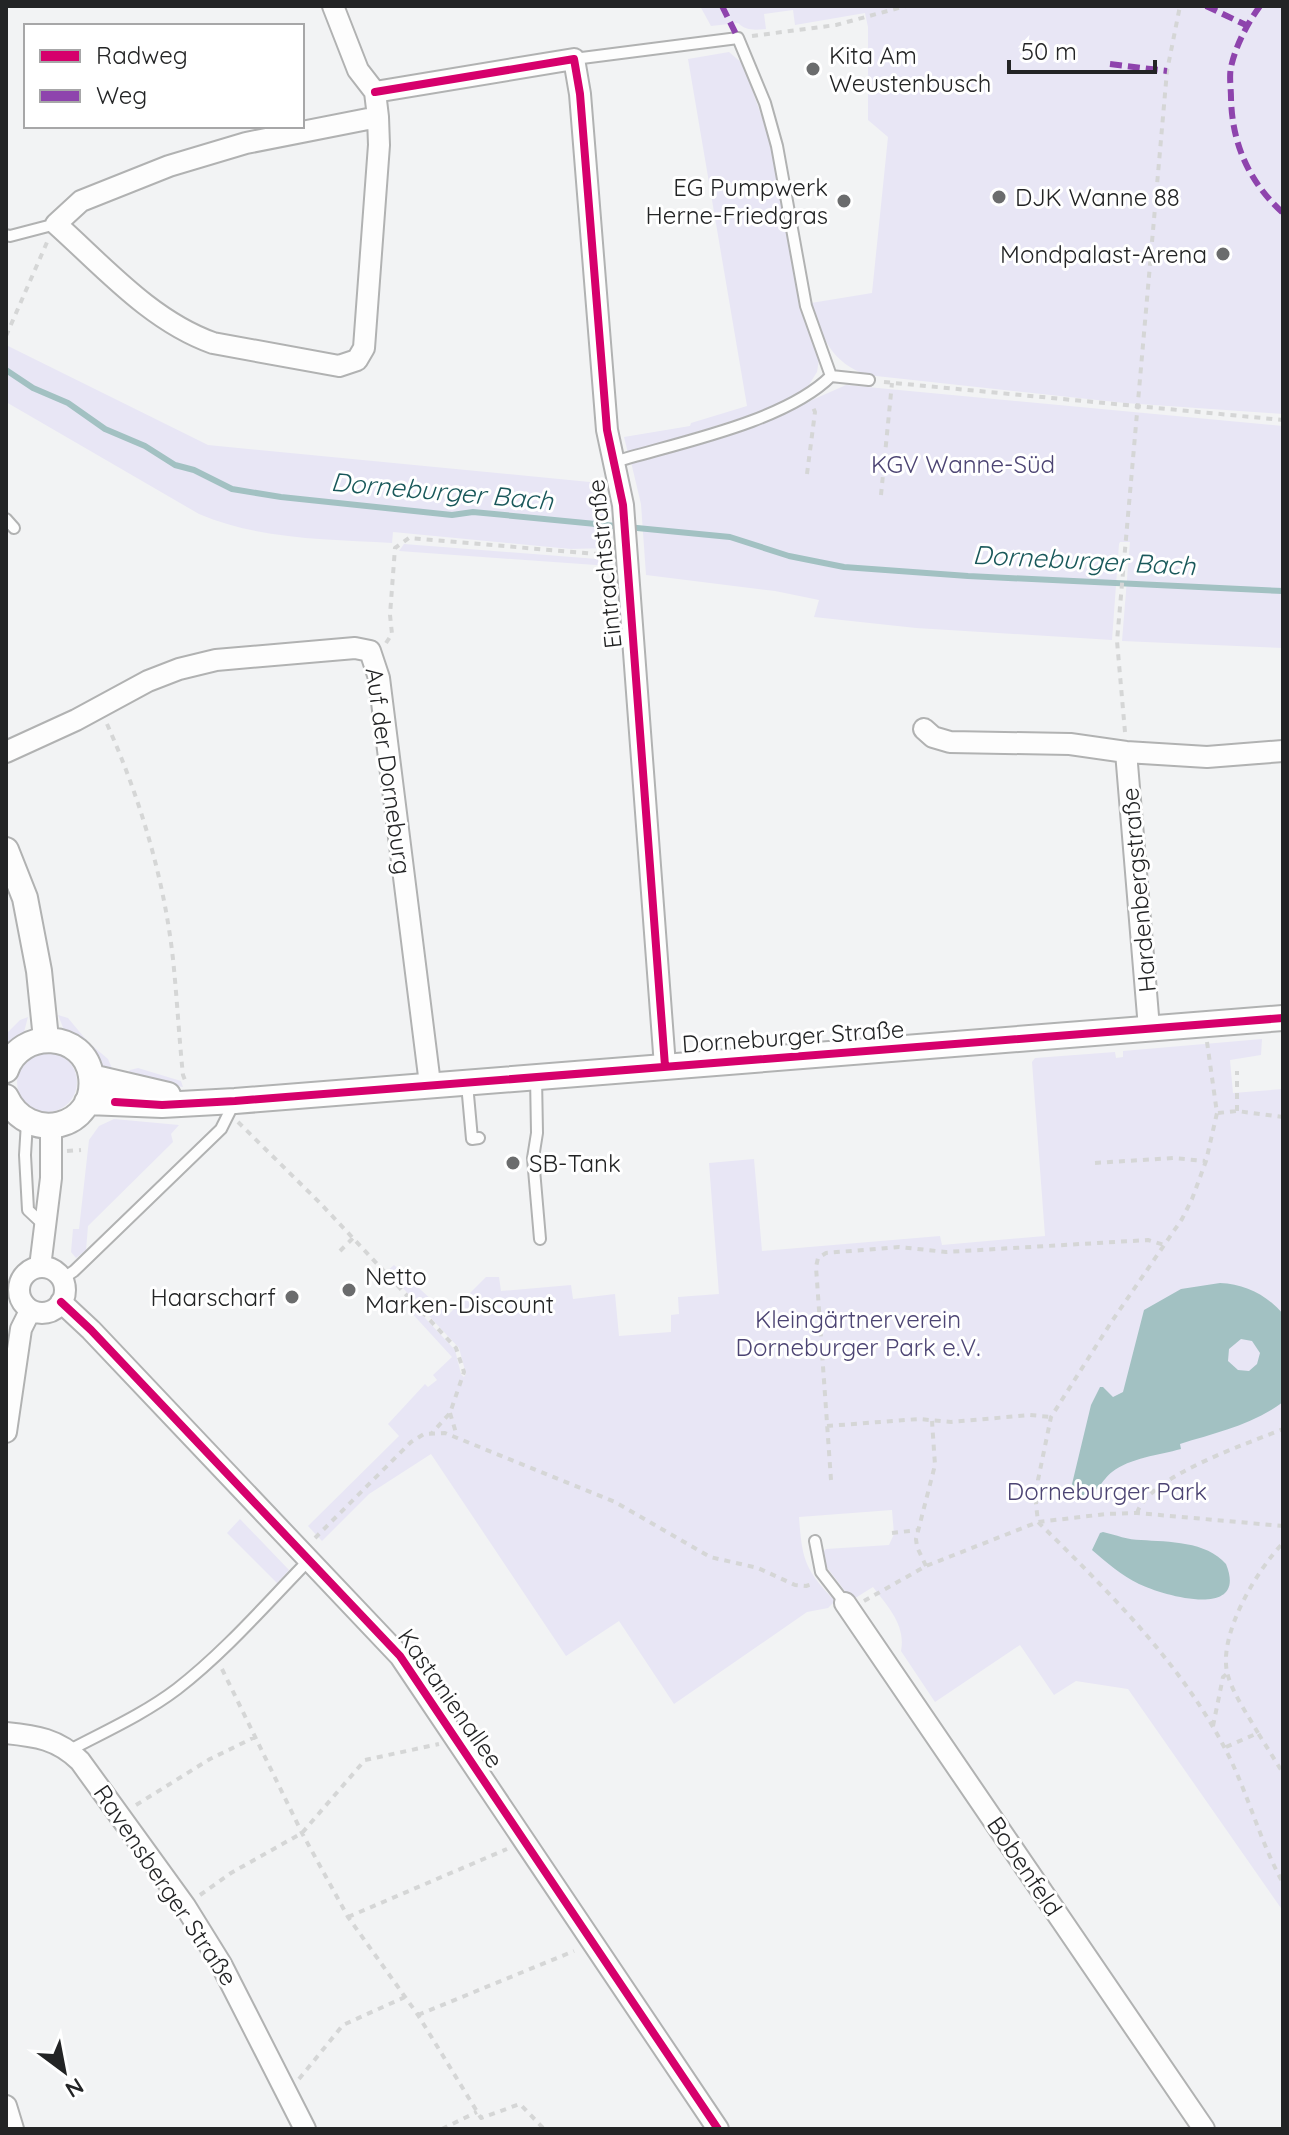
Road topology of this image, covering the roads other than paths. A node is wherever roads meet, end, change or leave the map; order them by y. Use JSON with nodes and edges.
{"nodes":[{"id":1,"x":333,"y":6,"type":"edge"},
{"id":2,"x":574,"y":59,"type":"junction"},
{"id":3,"x":375,"y":92,"type":"junction"},
{"id":4,"x":378,"y":117,"type":"junction"},
{"id":5,"x":56,"y":224,"type":"junction"},
{"id":6,"x":6,"y":235,"type":"edge"},
{"id":7,"x":831,"y":376,"type":"junction"},
{"id":8,"x":869,"y":380,"type":"road end"},
{"id":9,"x":612,"y":463,"type":"junction"},
{"id":10,"x":924,"y":729,"type":"dead end"},
{"id":11,"x":1283,"y":751,"type":"edge"},
{"id":12,"x":6,"y":752,"type":"edge"},
{"id":13,"x":1126,"y":752,"type":"junction"},
{"id":14,"x":6,"y":850,"type":"edge"},
{"id":15,"x":1283,"y":1018,"type":"edge"},
{"id":16,"x":1149,"y":1028,"type":"junction"},
{"id":17,"x":46,"y":1039,"type":"junction"},
{"id":18,"x":9,"y":1060,"type":"edge"},
{"id":19,"x":665,"y":1066,"type":"junction"},
{"id":20,"x":536,"y":1076,"type":"junction"},
{"id":21,"x":91,"y":1077,"type":"junction"},
{"id":22,"x":467,"y":1081,"type":"junction"},
{"id":23,"x":430,"y":1084,"type":"junction"},
{"id":24,"x":6,"y":1097,"type":"edge"},
{"id":25,"x":87,"y":1102,"type":"junction"},
{"id":26,"x":186,"y":1102,"type":"junction"},
{"id":27,"x":231,"y":1108,"type":"junction"},
{"id":28,"x":27,"y":1122,"type":"junction"},
{"id":29,"x":51,"y":1127,"type":"junction"},
{"id":30,"x":479,"y":1138,"type":"dead end"},
{"id":31,"x":46,"y":1227,"type":"junction"},
{"id":32,"x":540,"y":1239,"type":"dead end"},
{"id":33,"x":40,"y":1267,"type":"junction"},
{"id":34,"x":62,"y":1279,"type":"junction"},
{"id":35,"x":61,"y":1302,"type":"junction"},
{"id":36,"x":30,"y":1311,"type":"junction"},
{"id":37,"x":6,"y":1432,"type":"edge"},
{"id":38,"x":815,"y":1541,"type":"dead end"},
{"id":39,"x":306,"y":1555,"type":"junction"},
{"id":40,"x":848,"y":1607,"type":"joint"},
{"id":41,"x":6,"y":1733,"type":"edge"},
{"id":42,"x":70,"y":1750,"type":"junction"},
{"id":43,"x":6,"y":2106,"type":"edge"},
{"id":44,"x":13,"y":2129,"type":"edge"},
{"id":45,"x":305,"y":2129,"type":"edge"},
{"id":46,"x":718,"y":2129,"type":"edge"},
{"id":47,"x":1204,"y":2129,"type":"edge"}],
"edges":[{"from":1,"to":3,"type":"street"},
{"from":2,"to":3,"type":"street"},
{"from":2,"to":7,"type":"lane"},
{"from":2,"to":9,"type":"street","name":"Eintrachtstraße"},
{"from":3,"to":4,"type":"street"},
{"from":4,"to":5,"type":"street"},
{"from":4,"to":5,"type":"street"},
{"from":5,"to":6,"type":"lane"},
{"from":7,"to":8,"type":"lane"},
{"from":7,"to":9,"type":"lane"},
{"from":9,"to":19,"type":"street","name":"Eintrachtstraße"},
{"from":10,"to":13,"type":"street","name":"Hardenbergstraße"},
{"from":11,"to":13,"type":"street","name":"Hardenbergstraße"},
{"from":12,"to":23,"type":"street","name":"Auf der Dorneburg"},
{"from":13,"to":16,"type":"street","name":"Hardenbergstraße"},
{"from":14,"to":17,"type":"street"},
{"from":15,"to":16,"type":"street","name":"Dorneburger Straße"},
{"from":16,"to":19,"type":"street","name":"Dorneburger Straße"},
{"from":17,"to":18,"type":"street"},
{"from":17,"to":21,"type":"street"},
{"from":19,"to":20,"type":"street","name":"Dorneburger Straße"},
{"from":20,"to":22,"type":"street","name":"Dorneburger Straße"},
{"from":20,"to":32,"type":"lane"},
{"from":21,"to":25,"type":"street"},
{"from":21,"to":26,"type":"street","name":"Dorneburger Straße"},
{"from":22,"to":23,"type":"street","name":"Dorneburger Straße"},
{"from":22,"to":30,"type":"lane"},
{"from":23,"to":27,"type":"street","name":"Dorneburger Straße"},
{"from":24,"to":28,"type":"street"},
{"from":25,"to":26,"type":"street","name":"Dorneburger Straße"},
{"from":25,"to":29,"type":"street"},
{"from":26,"to":27,"type":"street","name":"Dorneburger Straße"},
{"from":27,"to":34,"type":"lane"},
{"from":28,"to":29,"type":"street"},
{"from":28,"to":31,"type":"lane"},
{"from":29,"to":31,"type":"street"},
{"from":31,"to":33,"type":"street"},
{"from":33,"to":34,"type":"street"},
{"from":33,"to":36,"type":"street"},
{"from":34,"to":35,"type":"street"},
{"from":35,"to":36,"type":"street"},
{"from":35,"to":39,"type":"street","name":"Kastanienallee"},
{"from":36,"to":37,"type":"street"},
{"from":38,"to":40,"type":"lane"},
{"from":39,"to":42,"type":"lane"},
{"from":39,"to":46,"type":"street","name":"Kastanienallee"},
{"from":40,"to":47,"type":"street","name":"Bobenfeld"},
{"from":41,"to":42,"type":"street"},
{"from":42,"to":45,"type":"street","name":"Ravensberger Straße"},
{"from":43,"to":44,"type":"street"}]}
